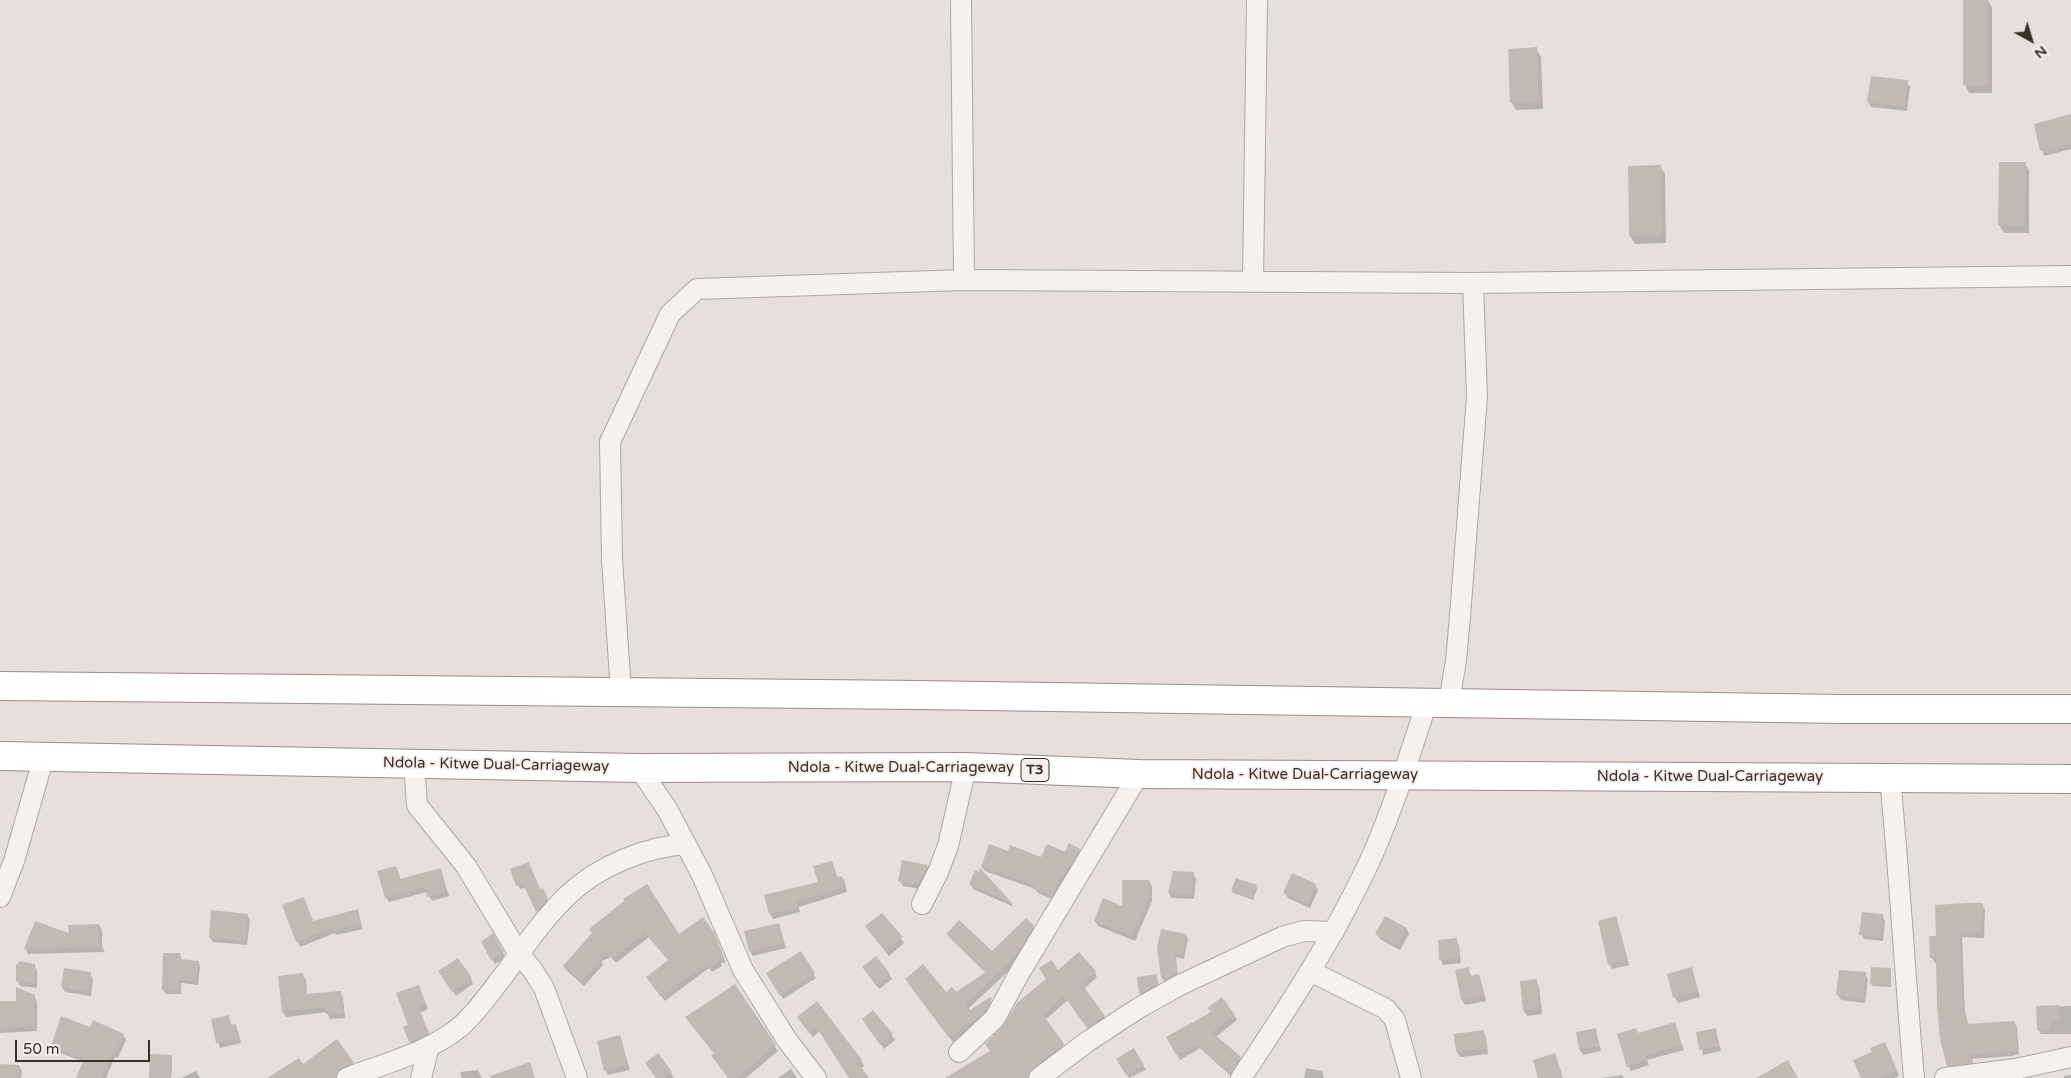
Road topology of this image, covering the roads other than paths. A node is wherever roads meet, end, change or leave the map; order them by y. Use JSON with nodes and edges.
{"nodes":[{"id":1,"x":961,"y":0,"type":"edge"},
{"id":2,"x":1257,"y":0,"type":"edge"},
{"id":3,"x":2071,"y":276,"type":"edge"},
{"id":4,"x":964,"y":280,"type":"junction"},
{"id":5,"x":1254,"y":282,"type":"junction"},
{"id":6,"x":1473,"y":284,"type":"junction"},
{"id":7,"x":0,"y":686,"type":"edge"},
{"id":8,"x":621,"y":692,"type":"junction"},
{"id":9,"x":1438,"y":702,"type":"junction"},
{"id":10,"x":2071,"y":709,"type":"edge"},
{"id":11,"x":0,"y":756,"type":"edge"},
{"id":12,"x":44,"y":756,"type":"junction"},
{"id":13,"x":414,"y":764,"type":"junction"},
{"id":14,"x":966,"y":767,"type":"junction"},
{"id":15,"x":639,"y":768,"type":"junction"},
{"id":16,"x":1139,"y":774,"type":"junction"},
{"id":17,"x":1402,"y":776,"type":"junction"},
{"id":18,"x":1890,"y":779,"type":"junction"},
{"id":19,"x":2071,"y":779,"type":"edge"},
{"id":20,"x":686,"y":844,"type":"junction"},
{"id":21,"x":0,"y":897,"type":"edge"},
{"id":22,"x":922,"y":904,"type":"dead end"},
{"id":23,"x":1334,"y":932,"type":"junction"},
{"id":24,"x":519,"y":954,"type":"junction"},
{"id":25,"x":1310,"y":971,"type":"junction"},
{"id":26,"x":429,"y":1046,"type":"junction"},
{"id":27,"x":959,"y":1052,"type":"dead end"},
{"id":28,"x":2071,"y":1057,"type":"edge"},
{"id":29,"x":2017,"y":1074,"type":"edge"},
{"id":30,"x":347,"y":1078,"type":"edge"},
{"id":31,"x":421,"y":1078,"type":"edge"},
{"id":32,"x":577,"y":1078,"type":"edge"},
{"id":33,"x":816,"y":1078,"type":"edge"},
{"id":34,"x":1039,"y":1078,"type":"edge"},
{"id":35,"x":1241,"y":1078,"type":"edge"},
{"id":36,"x":1412,"y":1078,"type":"edge"},
{"id":37,"x":1914,"y":1078,"type":"edge"},
{"id":38,"x":1945,"y":1078,"type":"edge"}],
"edges":[{"from":1,"to":4,"type":"street"},
{"from":2,"to":5,"type":"street"},
{"from":3,"to":6,"type":"street"},
{"from":4,"to":5,"type":"street"},
{"from":4,"to":8,"type":"street"},
{"from":5,"to":6,"type":"street"},
{"from":6,"to":9,"type":"street"},
{"from":7,"to":8,"type":"highway"},
{"from":8,"to":9,"type":"highway"},
{"from":9,"to":10,"type":"highway"},
{"from":9,"to":17,"type":"street"},
{"from":11,"to":12,"type":"highway","name":"Ndola - Kitwe Dual-Carriageway","number":"T3"},
{"from":12,"to":13,"type":"highway","name":"Ndola - Kitwe Dual-Carriageway","number":"T3"},
{"from":12,"to":21,"type":"street"},
{"from":13,"to":15,"type":"highway","name":"Ndola - Kitwe Dual-Carriageway","number":"T3"},
{"from":13,"to":24,"type":"street"},
{"from":14,"to":15,"type":"highway","name":"Ndola - Kitwe Dual-Carriageway","number":"T3"},
{"from":14,"to":16,"type":"highway","name":"Ndola - Kitwe Dual-Carriageway","number":"T3"},
{"from":14,"to":22,"type":"street"},
{"from":15,"to":20,"type":"street"},
{"from":16,"to":17,"type":"highway","name":"Ndola - Kitwe Dual-Carriageway","number":"T3"},
{"from":16,"to":27,"type":"street"},
{"from":17,"to":18,"type":"highway","name":"Ndola - Kitwe Dual-Carriageway","number":"T3"},
{"from":17,"to":23,"type":"street"},
{"from":18,"to":19,"type":"highway","name":"Ndola - Kitwe Dual-Carriageway","number":"T3"},
{"from":18,"to":37,"type":"street"},
{"from":20,"to":24,"type":"street"},
{"from":20,"to":33,"type":"street"},
{"from":23,"to":25,"type":"street"},
{"from":23,"to":34,"type":"street"},
{"from":24,"to":26,"type":"street"},
{"from":24,"to":32,"type":"street"},
{"from":25,"to":35,"type":"street"},
{"from":25,"to":36,"type":"street"},
{"from":26,"to":30,"type":"street"},
{"from":26,"to":31,"type":"street"},
{"from":28,"to":29,"type":"street"},
{"from":29,"to":38,"type":"street"}]}
